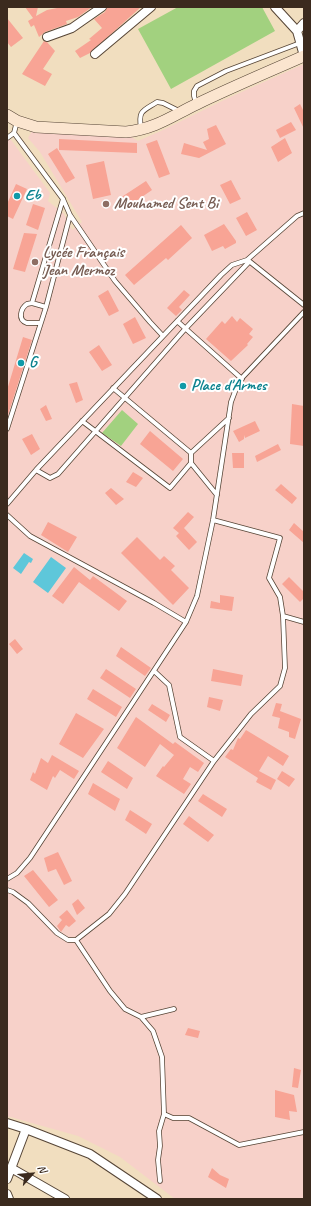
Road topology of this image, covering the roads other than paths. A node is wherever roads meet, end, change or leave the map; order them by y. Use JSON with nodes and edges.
{"nodes":[{"id":1,"x":101,"y":7,"type":"edge"},
{"id":2,"x":151,"y":7,"type":"edge"},
{"id":3,"x":275,"y":7,"type":"edge"},
{"id":4,"x":304,"y":23,"type":"edge"},
{"id":5,"x":296,"y":31,"type":"junction"},
{"id":6,"x":47,"y":37,"type":"dead end"},
{"id":7,"x":300,"y":43,"type":"junction"},
{"id":8,"x":95,"y":54,"type":"dead end"},
{"id":9,"x":304,"y":56,"type":"edge"},
{"id":10,"x":197,"y":104,"type":"junction"},
{"id":11,"x":181,"y":113,"type":"junction"},
{"id":12,"x":7,"y":115,"type":"edge"},
{"id":13,"x":17,"y":121,"type":"junction"},
{"id":14,"x":141,"y":130,"type":"junction"},
{"id":15,"x":14,"y":133,"type":"junction"},
{"id":16,"x":7,"y":138,"type":"edge"},
{"id":17,"x":63,"y":199,"type":"junction"},
{"id":18,"x":304,"y":213,"type":"edge"},
{"id":19,"x":70,"y":216,"type":"junction"},
{"id":20,"x":248,"y":261,"type":"junction"},
{"id":21,"x":32,"y":304,"type":"junction"},
{"id":22,"x":304,"y":305,"type":"edge"},
{"id":23,"x":46,"y":307,"type":"junction"},
{"id":24,"x":304,"y":312,"type":"edge"},
{"id":25,"x":177,"y":321,"type":"junction"},
{"id":26,"x":40,"y":323,"type":"junction"},
{"id":27,"x":185,"y":328,"type":"junction"},
{"id":28,"x":163,"y":336,"type":"junction"},
{"id":29,"x":242,"y":378,"type":"junction"},
{"id":30,"x":113,"y":388,"type":"junction"},
{"id":31,"x":125,"y":398,"type":"junction"},
{"id":32,"x":229,"y":418,"type":"junction"},
{"id":33,"x":82,"y":421,"type":"junction"},
{"id":34,"x":7,"y":429,"type":"edge"},
{"id":35,"x":96,"y":431,"type":"junction"},
{"id":36,"x":191,"y":453,"type":"junction"},
{"id":37,"x":191,"y":463,"type":"junction"},
{"id":38,"x":36,"y":470,"type":"junction"},
{"id":39,"x":217,"y":495,"type":"junction"},
{"id":40,"x":7,"y":504,"type":"edge"},
{"id":41,"x":7,"y":515,"type":"edge"},
{"id":42,"x":213,"y":520,"type":"junction"},
{"id":43,"x":284,"y":616,"type":"junction"},
{"id":44,"x":186,"y":622,"type":"junction"},
{"id":45,"x":304,"y":622,"type":"edge"},
{"id":46,"x":154,"y":671,"type":"junction"},
{"id":47,"x":214,"y":761,"type":"junction"},
{"id":48,"x":7,"y":879,"type":"edge"},
{"id":49,"x":7,"y":890,"type":"edge"},
{"id":50,"x":76,"y":940,"type":"junction"},
{"id":51,"x":174,"y":1008,"type":"dead end"},
{"id":52,"x":141,"y":1017,"type":"junction"},
{"id":53,"x":164,"y":1114,"type":"junction"},
{"id":54,"x":7,"y":1123,"type":"edge"},
{"id":55,"x":26,"y":1129,"type":"junction"},
{"id":56,"x":304,"y":1132,"type":"edge"},
{"id":57,"x":11,"y":1168,"type":"junction"},
{"id":58,"x":7,"y":1179,"type":"edge"},
{"id":59,"x":160,"y":1181,"type":"dead end"},
{"id":60,"x":7,"y":1194,"type":"edge"},
{"id":61,"x":9,"y":1199,"type":"edge"},
{"id":62,"x":65,"y":1199,"type":"edge"},
{"id":63,"x":157,"y":1199,"type":"edge"}],
"edges":[{"from":1,"to":6,"type":"street"},
{"from":2,"to":8,"type":"street"},
{"from":3,"to":5,"type":"street"},
{"from":4,"to":5,"type":"street"},
{"from":5,"to":7,"type":"street"},
{"from":7,"to":9,"type":"street"},
{"from":7,"to":10,"type":"lane"},
{"from":9,"to":10,"type":"street"},
{"from":10,"to":11,"type":"street"},
{"from":11,"to":14,"type":"street"},
{"from":11,"to":14,"type":"lane"},
{"from":12,"to":13,"type":"street"},
{"from":13,"to":14,"type":"street"},
{"from":13,"to":15,"type":"lane"},
{"from":15,"to":16,"type":"lane"},
{"from":15,"to":17,"type":"lane"},
{"from":17,"to":19,"type":"lane"},
{"from":17,"to":21,"type":"lane"},
{"from":18,"to":20,"type":"lane"},
{"from":19,"to":23,"type":"lane"},
{"from":19,"to":28,"type":"lane"},
{"from":20,"to":22,"type":"lane"},
{"from":20,"to":25,"type":"lane"},
{"from":20,"to":27,"type":"lane"},
{"from":21,"to":23,"type":"lane"},
{"from":21,"to":26,"type":"lane"},
{"from":23,"to":26,"type":"lane"},
{"from":24,"to":29,"type":"lane"},
{"from":25,"to":27,"type":"lane"},
{"from":25,"to":28,"type":"lane"},
{"from":26,"to":34,"type":"lane"},
{"from":27,"to":29,"type":"lane"},
{"from":27,"to":31,"type":"lane"},
{"from":28,"to":30,"type":"lane"},
{"from":29,"to":32,"type":"lane"},
{"from":30,"to":31,"type":"lane"},
{"from":30,"to":33,"type":"lane"},
{"from":31,"to":35,"type":"lane"},
{"from":31,"to":36,"type":"lane"},
{"from":32,"to":36,"type":"lane"},
{"from":32,"to":39,"type":"lane"},
{"from":33,"to":35,"type":"lane"},
{"from":33,"to":38,"type":"lane"},
{"from":35,"to":37,"type":"lane"},
{"from":35,"to":38,"type":"lane"},
{"from":36,"to":37,"type":"lane"},
{"from":37,"to":39,"type":"lane"},
{"from":38,"to":40,"type":"lane"},
{"from":39,"to":42,"type":"lane"},
{"from":41,"to":44,"type":"lane"},
{"from":42,"to":43,"type":"lane"},
{"from":42,"to":44,"type":"lane"},
{"from":43,"to":45,"type":"lane"},
{"from":43,"to":47,"type":"lane"},
{"from":44,"to":46,"type":"lane"},
{"from":46,"to":47,"type":"lane"},
{"from":46,"to":48,"type":"lane"},
{"from":47,"to":50,"type":"lane"},
{"from":49,"to":50,"type":"lane"},
{"from":50,"to":52,"type":"lane"},
{"from":51,"to":52,"type":"lane"},
{"from":52,"to":53,"type":"lane"},
{"from":53,"to":56,"type":"lane"},
{"from":53,"to":59,"type":"lane"},
{"from":54,"to":55,"type":"street"},
{"from":55,"to":57,"type":"street"},
{"from":55,"to":63,"type":"street"},
{"from":57,"to":58,"type":"street"},
{"from":57,"to":62,"type":"street"},
{"from":60,"to":61,"type":"street"}]}
